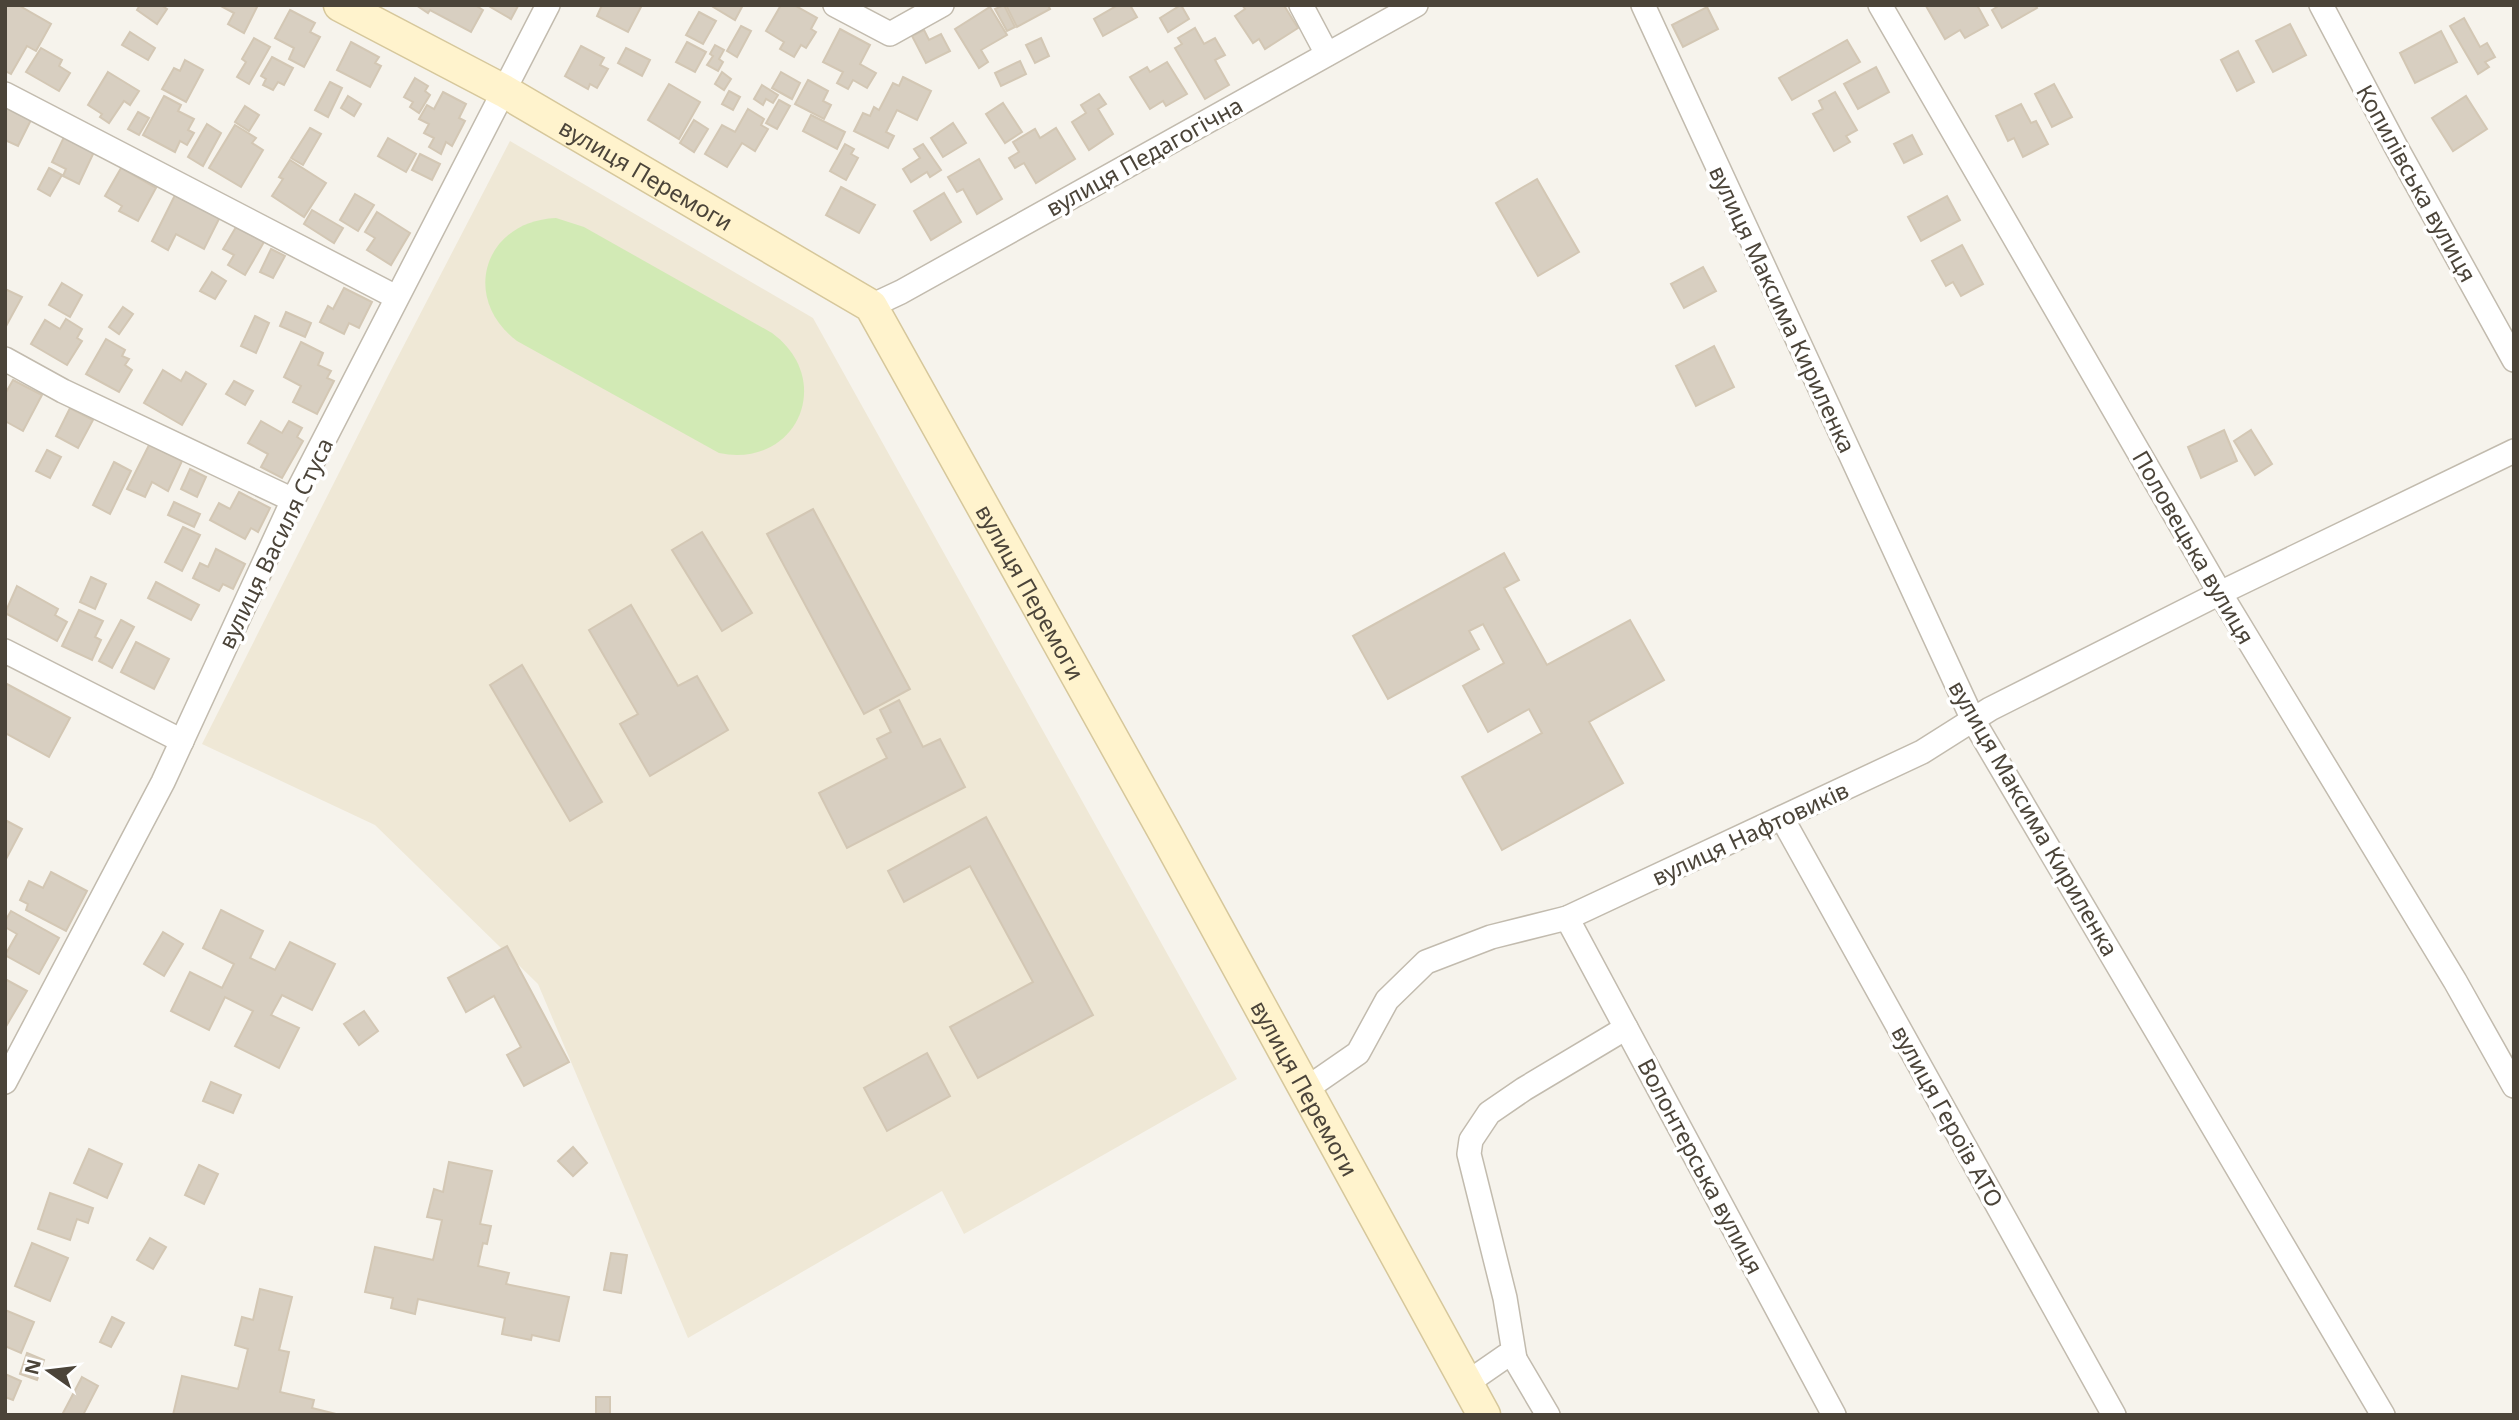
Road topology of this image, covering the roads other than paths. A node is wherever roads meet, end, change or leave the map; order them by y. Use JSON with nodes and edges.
{"nodes":[{"id":1,"x":340,"y":5,"type":"edge"},
{"id":2,"x":548,"y":5,"type":"edge"},
{"id":3,"x":835,"y":5,"type":"edge"},
{"id":4,"x":942,"y":5,"type":"edge"},
{"id":5,"x":1301,"y":5,"type":"edge"},
{"id":6,"x":1416,"y":5,"type":"edge"},
{"id":7,"x":1643,"y":5,"type":"edge"},
{"id":8,"x":1880,"y":5,"type":"edge"},
{"id":9,"x":2321,"y":5,"type":"edge"},
{"id":10,"x":1327,"y":54,"type":"junction"},
{"id":11,"x":504,"y":91,"type":"junction"},
{"id":12,"x":5,"y":94,"type":"edge"},
{"id":13,"x":396,"y":296,"type":"junction"},
{"id":14,"x":871,"y":306,"type":"junction"},
{"id":15,"x":5,"y":359,"type":"edge"},
{"id":16,"x":2514,"y":360,"type":"edge"},
{"id":17,"x":2514,"y":451,"type":"edge"},
{"id":18,"x":293,"y":500,"type":"junction"},
{"id":19,"x":2220,"y":593,"type":"junction"},
{"id":20,"x":5,"y":651,"type":"edge"},
{"id":21,"x":1973,"y":720,"type":"junction"},
{"id":22,"x":182,"y":741,"type":"junction"},
{"id":23,"x":1782,"y":818,"type":"junction"},
{"id":24,"x":1567,"y":918,"type":"junction"},
{"id":25,"x":1626,"y":1028,"type":"junction"},
{"id":26,"x":5,"y":1082,"type":"edge"},
{"id":27,"x":2514,"y":1086,"type":"edge"},
{"id":28,"x":1306,"y":1089,"type":"junction"},
{"id":29,"x":1515,"y":1359,"type":"junction"},
{"id":30,"x":1467,"y":1383,"type":"junction"},
{"id":31,"x":1484,"y":1415,"type":"edge"},
{"id":32,"x":1548,"y":1415,"type":"edge"},
{"id":33,"x":1834,"y":1415,"type":"edge"},
{"id":34,"x":2115,"y":1415,"type":"edge"},
{"id":35,"x":2383,"y":1415,"type":"edge"}],
"edges":[{"from":1,"to":11,"type":"street","name":"вулиця Перемоги"},
{"from":2,"to":11,"type":"street","name":"вулиця Василя Стуса"},
{"from":3,"to":4,"type":"street"},
{"from":5,"to":10,"type":"street"},
{"from":6,"to":10,"type":"street","name":"вулиця Педагогічна"},
{"from":7,"to":21,"type":"street","name":"вулиця Максима Кириленка"},
{"from":8,"to":19,"type":"street","name":"Половецька вулиця"},
{"from":9,"to":16,"type":"street","name":"Копилівська вулиця"},
{"from":10,"to":14,"type":"street","name":"вулиця Педагогічна"},
{"from":11,"to":13,"type":"street","name":"вулиця Василя Стуса"},
{"from":11,"to":14,"type":"street","name":"вулиця Перемоги"},
{"from":12,"to":13,"type":"street"},
{"from":13,"to":18,"type":"street","name":"вулиця Василя Стуса"},
{"from":14,"to":28,"type":"street","name":"вулиця Перемоги"},
{"from":15,"to":18,"type":"street"},
{"from":17,"to":19,"type":"street","name":"вулиця Нафтовиків"},
{"from":18,"to":22,"type":"street","name":"вулиця Василя Стуса"},
{"from":19,"to":21,"type":"street","name":"вулиця Нафтовиків"},
{"from":19,"to":27,"type":"street","name":"Половецька вулиця"},
{"from":20,"to":22,"type":"street"},
{"from":21,"to":23,"type":"street","name":"вулиця Нафтовиків"},
{"from":21,"to":35,"type":"street","name":"вулиця Максима Кириленка"},
{"from":22,"to":26,"type":"street","name":"вулиця Василя Стуса"},
{"from":23,"to":24,"type":"street","name":"вулиця Нафтовиків"},
{"from":23,"to":34,"type":"street","name":"вулиця Героїв АТО"},
{"from":24,"to":25,"type":"street","name":"Волонтерська вулиця"},
{"from":24,"to":28,"type":"street","name":"вулиця Нафтовиків"},
{"from":25,"to":29,"type":"street"},
{"from":25,"to":33,"type":"street","name":"Волонтерська вулиця"},
{"from":28,"to":30,"type":"street","name":"вулиця Перемоги"},
{"from":29,"to":30,"type":"street"},
{"from":29,"to":32,"type":"street"},
{"from":30,"to":31,"type":"street","name":"вулиця Перемоги"}]}
